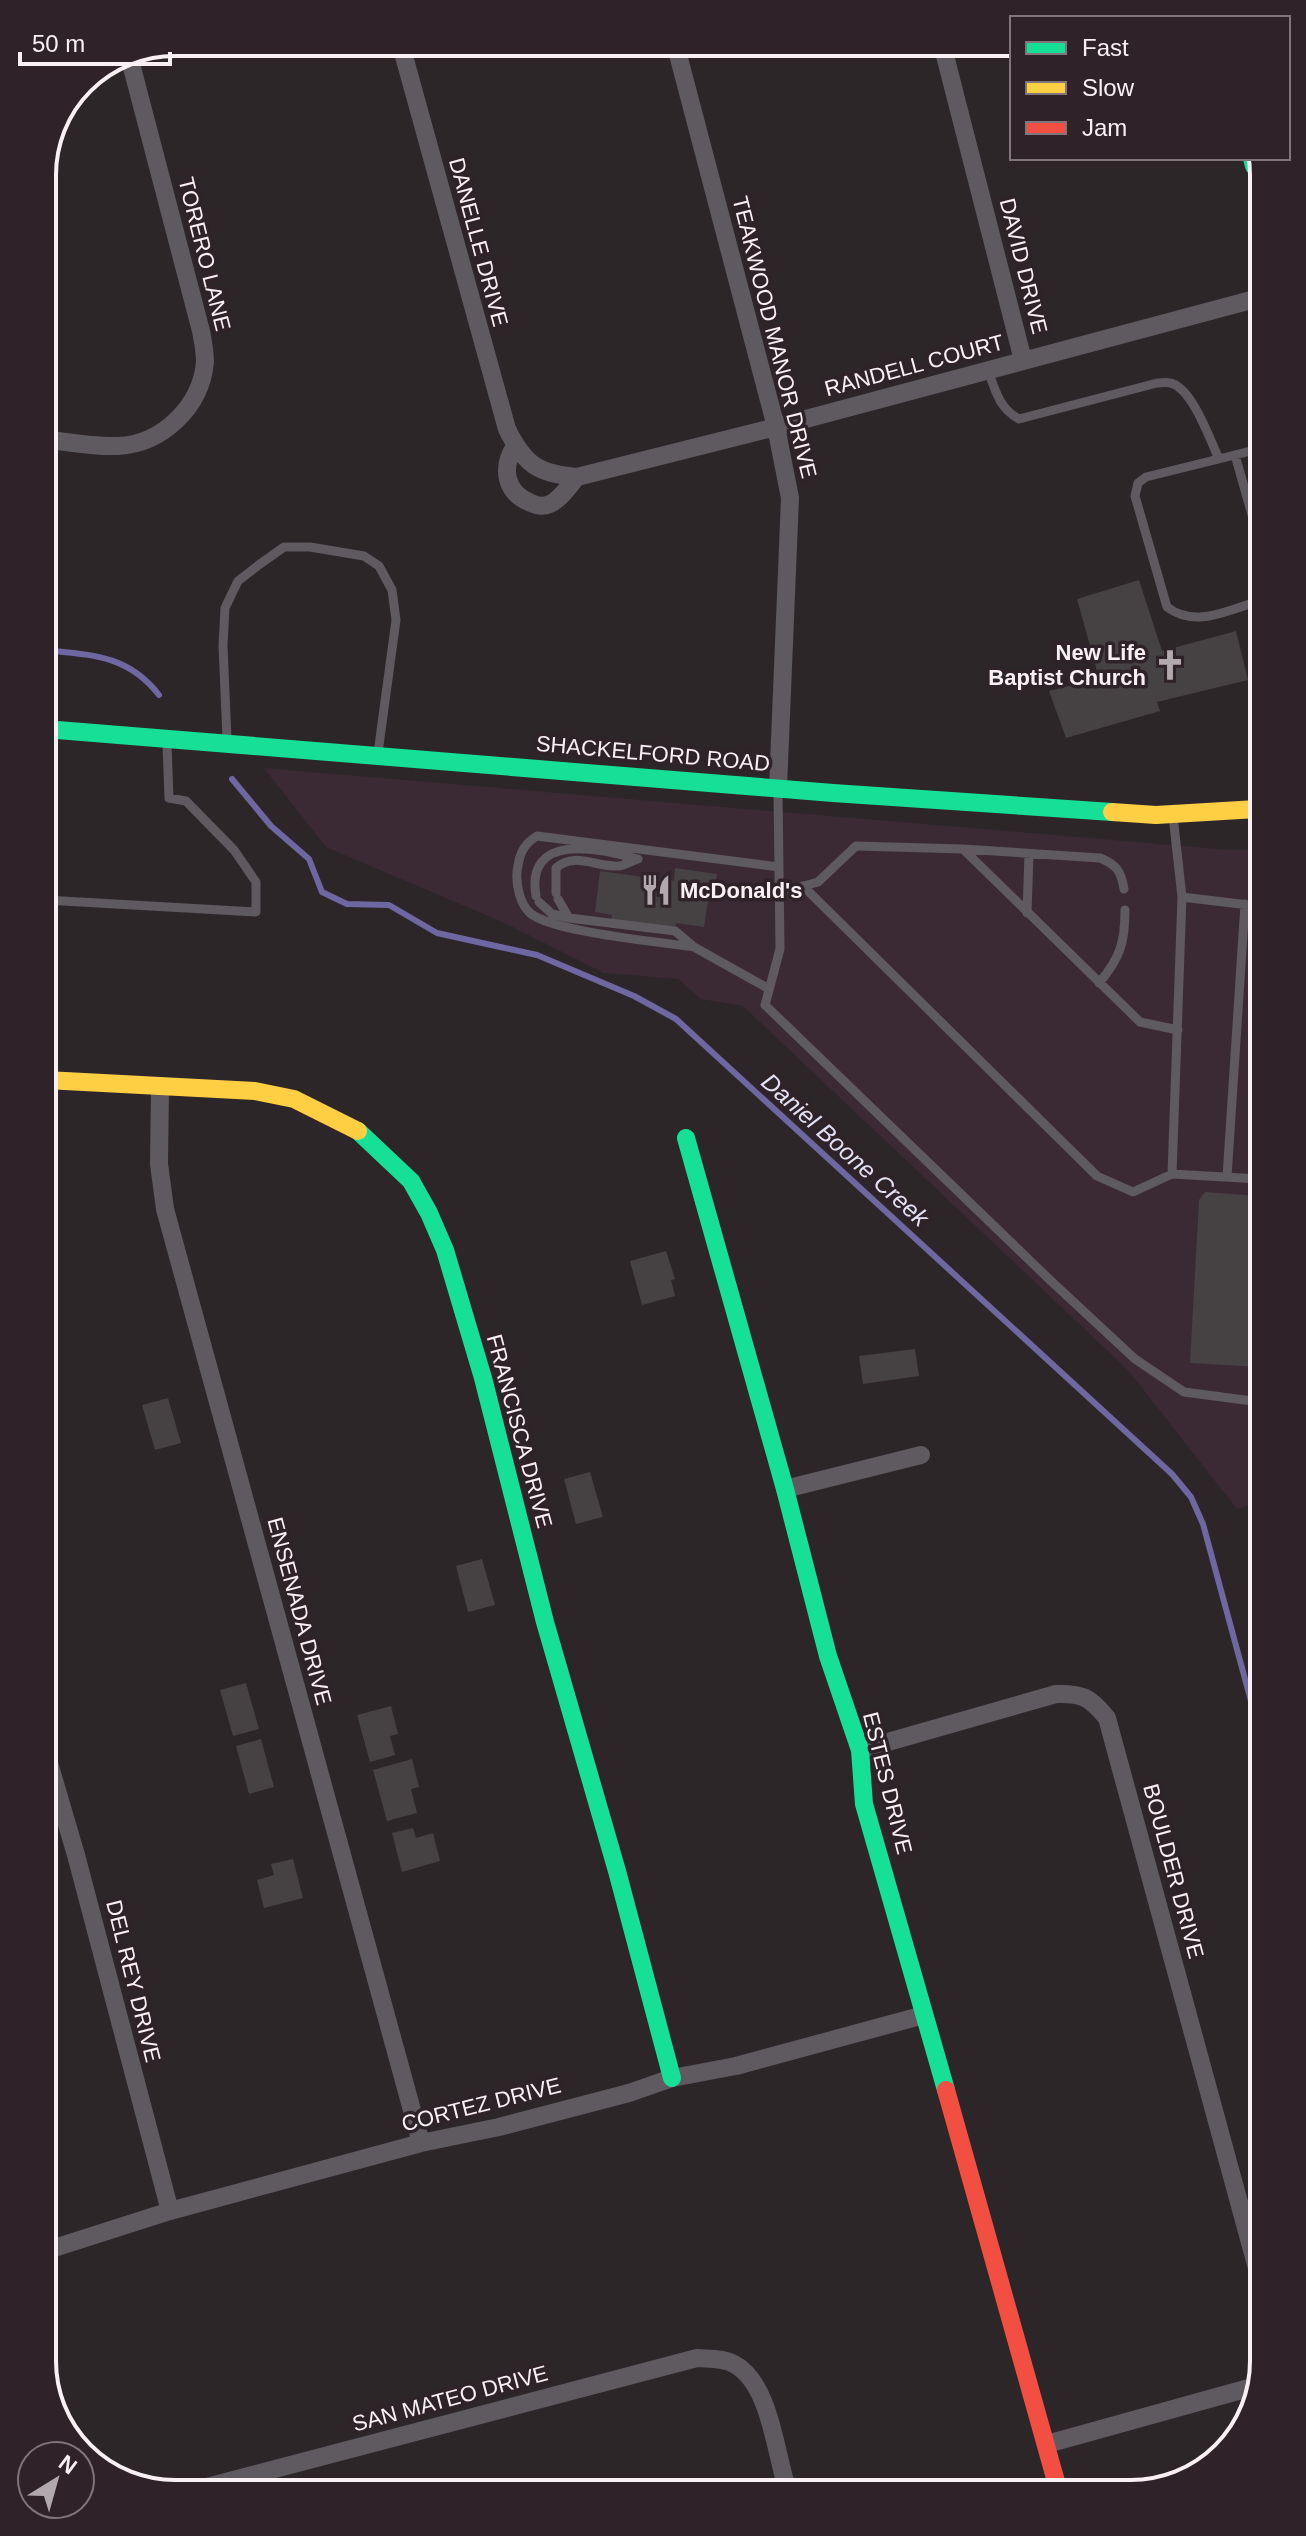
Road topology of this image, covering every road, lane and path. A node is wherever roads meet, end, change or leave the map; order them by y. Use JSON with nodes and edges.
{"nodes":[{"id":1,"x":404,"y":56,"type":"edge"},
{"id":2,"x":678,"y":56,"type":"edge"},
{"id":3,"x":945,"y":56,"type":"edge"},
{"id":4,"x":130,"y":65,"type":"edge"},
{"id":5,"x":1250,"y":300,"type":"edge"},
{"id":6,"x":1023,"y":360,"type":"junction"},
{"id":7,"x":988,"y":370,"type":"junction"},
{"id":8,"x":776,"y":427,"type":"junction"},
{"id":9,"x":56,"y":440,"type":"edge"},
{"id":10,"x":515,"y":446,"type":"junction"},
{"id":11,"x":1250,"y":451,"type":"edge"},
{"id":12,"x":1235,"y":455,"type":"junction"},
{"id":13,"x":1219,"y":459,"type":"junction"},
{"id":14,"x":538,"y":469,"type":"joint"},
{"id":15,"x":577,"y":477,"type":"junction"},
{"id":16,"x":1250,"y":508,"type":"edge"},
{"id":17,"x":1250,"y":604,"type":"edge"},
{"id":18,"x":56,"y":730,"type":"edge"},
{"id":19,"x":166,"y":738,"type":"junction"},
{"id":20,"x":227,"y":742,"type":"junction"},
{"id":21,"x":378,"y":754,"type":"junction"},
{"id":22,"x":778,"y":788,"type":"junction"},
{"id":23,"x":1250,"y":809,"type":"edge"},
{"id":24,"x":1173,"y":814,"type":"junction"},
{"id":25,"x":650,"y":849,"type":"junction"},
{"id":26,"x":963,"y":849,"type":"junction"},
{"id":27,"x":1029,"y":854,"type":"junction"},
{"id":28,"x":637,"y":859,"type":"junction"},
{"id":29,"x":779,"y":867,"type":"junction"},
{"id":30,"x":803,"y":886,"type":"junction"},
{"id":31,"x":1124,"y":889,"type":"dead end"},
{"id":32,"x":779,"y":893,"type":"junction"},
{"id":33,"x":1182,"y":897,"type":"junction"},
{"id":34,"x":56,"y":901,"type":"edge"},
{"id":35,"x":1245,"y":904,"type":"junction"},
{"id":36,"x":1250,"y":905,"type":"edge"},
{"id":37,"x":1125,"y":910,"type":"dead end"},
{"id":38,"x":1027,"y":913,"type":"junction"},
{"id":39,"x":569,"y":918,"type":"junction"},
{"id":40,"x":694,"y":947,"type":"junction"},
{"id":41,"x":1099,"y":983,"type":"junction"},
{"id":42,"x":769,"y":989,"type":"junction"},
{"id":43,"x":1178,"y":1030,"type":"junction"},
{"id":44,"x":56,"y":1081,"type":"edge"},
{"id":45,"x":160,"y":1087,"type":"junction"},
{"id":46,"x":686,"y":1138,"type":"dead end"},
{"id":47,"x":1172,"y":1174,"type":"junction"},
{"id":48,"x":1227,"y":1177,"type":"junction"},
{"id":49,"x":1250,"y":1178,"type":"edge"},
{"id":50,"x":1250,"y":1401,"type":"edge"},
{"id":51,"x":921,"y":1455,"type":"dead end"},
{"id":52,"x":785,"y":1489,"type":"junction"},
{"id":53,"x":860,"y":1750,"type":"junction"},
{"id":54,"x":56,"y":1787,"type":"edge"},
{"id":55,"x":924,"y":2015,"type":"junction"},
{"id":56,"x":672,"y":2078,"type":"junction"},
{"id":57,"x":421,"y":2143,"type":"junction"},
{"id":58,"x":170,"y":2211,"type":"junction"},
{"id":59,"x":1250,"y":2243,"type":"edge"},
{"id":60,"x":56,"y":2247,"type":"edge"},
{"id":61,"x":1247,"y":2389,"type":"edge"},
{"id":62,"x":1047,"y":2444,"type":"junction"},
{"id":63,"x":233,"y":2480,"type":"edge"},
{"id":64,"x":785,"y":2480,"type":"edge"},
{"id":65,"x":1056,"y":2480,"type":"edge"}],
"edges":[{"from":1,"to":10,"type":"street","name":"DANELLE DRIVE"},
{"from":2,"to":8,"type":"street","name":"TEAKWOOD MANOR DRIVE"},
{"from":3,"to":6,"type":"street","name":"DAVID DRIVE"},
{"from":4,"to":9,"type":"street","name":"TORERO LANE"},
{"from":5,"to":6,"type":"street","name":"RANDELL COURT"},
{"from":6,"to":7,"type":"street","name":"RANDELL COURT"},
{"from":7,"to":8,"type":"street","name":"RANDELL COURT"},
{"from":7,"to":13,"type":"lane"},
{"from":8,"to":15,"type":"street","name":"RANDELL COURT"},
{"from":8,"to":22,"type":"street","name":"TEAKWOOD MANOR DRIVE"},
{"from":10,"to":14,"type":"street","name":"DANELLE DRIVE"},
{"from":10,"to":15,"type":"street"},
{"from":11,"to":12,"type":"lane"},
{"from":12,"to":13,"type":"lane"},
{"from":12,"to":16,"type":"lane"},
{"from":13,"to":17,"type":"lane"},
{"from":14,"to":15,"type":"street","name":"RANDELL COURT"},
{"from":18,"to":19,"type":"street","name":"SHACKELFORD ROAD"},
{"from":19,"to":20,"type":"street","name":"SHACKELFORD ROAD"},
{"from":19,"to":34,"type":"lane"},
{"from":20,"to":21,"type":"street","name":"SHACKELFORD ROAD"},
{"from":20,"to":21,"type":"lane"},
{"from":21,"to":22,"type":"street","name":"SHACKELFORD ROAD"},
{"from":22,"to":24,"type":"street","name":"SHACKELFORD ROAD"},
{"from":22,"to":29,"type":"lane"},
{"from":23,"to":24,"type":"street","name":"SHACKELFORD ROAD"},
{"from":24,"to":33,"type":"lane"},
{"from":25,"to":28,"type":"lane"},
{"from":25,"to":29,"type":"lane"},
{"from":25,"to":40,"type":"lane"},
{"from":26,"to":27,"type":"lane"},
{"from":26,"to":30,"type":"lane"},
{"from":26,"to":38,"type":"lane"},
{"from":27,"to":31,"type":"lane"},
{"from":27,"to":38,"type":"lane"},
{"from":28,"to":39,"type":"lane"},
{"from":28,"to":39,"type":"lane"},
{"from":29,"to":32,"type":"lane"},
{"from":30,"to":32,"type":"lane"},
{"from":30,"to":47,"type":"lane"},
{"from":32,"to":42,"type":"lane"},
{"from":33,"to":35,"type":"lane"},
{"from":33,"to":43,"type":"lane"},
{"from":35,"to":36,"type":"lane"},
{"from":35,"to":48,"type":"lane"},
{"from":37,"to":41,"type":"lane"},
{"from":38,"to":41,"type":"lane"},
{"from":39,"to":40,"type":"lane"},
{"from":40,"to":42,"type":"lane"},
{"from":41,"to":43,"type":"lane"},
{"from":42,"to":50,"type":"lane"},
{"from":43,"to":47,"type":"lane"},
{"from":44,"to":45,"type":"street","name":"FRANCISCA DRIVE"},
{"from":45,"to":56,"type":"street","name":"FRANCISCA DRIVE"},
{"from":45,"to":57,"type":"street","name":"ENSENADA DRIVE"},
{"from":46,"to":52,"type":"street","name":"ESTES DRIVE"},
{"from":47,"to":48,"type":"lane"},
{"from":48,"to":49,"type":"lane"},
{"from":51,"to":52,"type":"street"},
{"from":52,"to":53,"type":"street","name":"ESTES DRIVE"},
{"from":53,"to":55,"type":"street","name":"ESTES DRIVE"},
{"from":53,"to":59,"type":"street","name":"BOULDER DRIVE"},
{"from":54,"to":58,"type":"street","name":"DEL REY DRIVE"},
{"from":55,"to":56,"type":"street","name":"CORTEZ DRIVE"},
{"from":55,"to":62,"type":"street","name":"ESTES DRIVE"},
{"from":56,"to":57,"type":"street","name":"CORTEZ DRIVE"},
{"from":57,"to":58,"type":"street","name":"CORTEZ DRIVE"},
{"from":58,"to":60,"type":"street","name":"CORTEZ DRIVE"},
{"from":61,"to":62,"type":"street"},
{"from":62,"to":65,"type":"street","name":"ESTES DRIVE"},
{"from":63,"to":64,"type":"street","name":"SAN MATEO DRIVE"}]}
